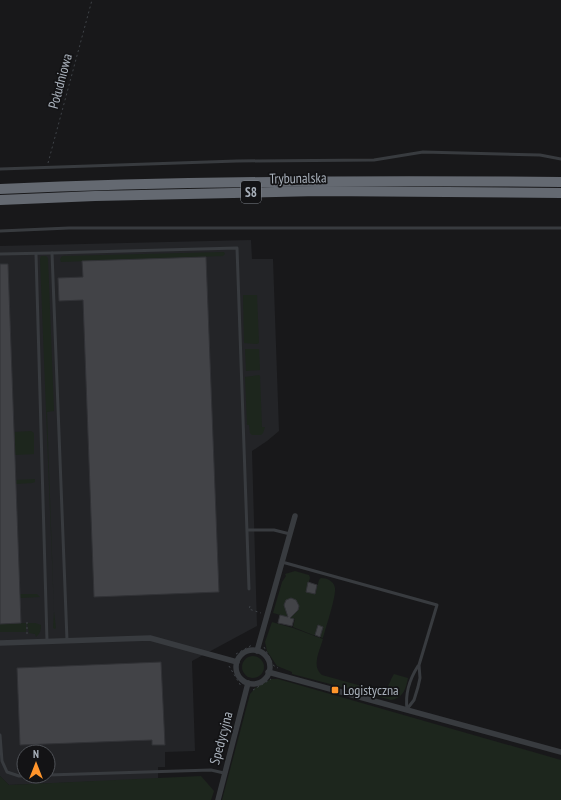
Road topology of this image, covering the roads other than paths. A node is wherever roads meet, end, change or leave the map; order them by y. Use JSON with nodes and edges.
{"nodes":[{"id":1,"x":561,"y":159,"type":"edge"},
{"id":2,"x":0,"y":169,"type":"edge"},
{"id":3,"x":561,"y":182,"type":"edge"},
{"id":4,"x":0,"y":189,"type":"edge"},
{"id":5,"x":561,"y":193,"type":"edge"},
{"id":6,"x":0,"y":200,"type":"edge"},
{"id":7,"x":561,"y":228,"type":"edge"},
{"id":8,"x":0,"y":231,"type":"edge"},
{"id":9,"x":52,"y":253,"type":"junction"},
{"id":10,"x":0,"y":254,"type":"edge"},
{"id":11,"x":36,"y":254,"type":"junction"},
{"id":12,"x":295,"y":516,"type":"dead end"},
{"id":13,"x":248,"y":530,"type":"junction"},
{"id":14,"x":290,"y":534,"type":"junction"},
{"id":15,"x":282,"y":562,"type":"junction"},
{"id":16,"x":249,"y":589,"type":"dead end"},
{"id":17,"x":67,"y":640,"type":"junction"},
{"id":18,"x":47,"y":641,"type":"junction"},
{"id":19,"x":0,"y":643,"type":"edge"},
{"id":20,"x":257,"y":651,"type":"junction"},
{"id":21,"x":237,"y":662,"type":"junction"},
{"id":22,"x":419,"y":665,"type":"junction"},
{"id":23,"x":268,"y":672,"type":"junction"},
{"id":24,"x":248,"y":683,"type":"junction"},
{"id":25,"x":407,"y":709,"type":"junction"},
{"id":26,"x":0,"y":736,"type":"edge"},
{"id":27,"x":561,"y":752,"type":"edge"},
{"id":28,"x":224,"y":773,"type":"junction"},
{"id":29,"x":16,"y":775,"type":"edge"},
{"id":30,"x":56,"y":775,"type":"edge"},
{"id":31,"x":218,"y":800,"type":"edge"}],
"edges":[{"from":1,"to":2,"type":"lane"},
{"from":3,"to":4,"type":"highway","name":"Trybunalska","number":"S8"},
{"from":5,"to":6,"type":"highway","name":"Trybunalska","number":"S8"},
{"from":7,"to":8,"type":"lane"},
{"from":9,"to":11,"type":"lane"},
{"from":9,"to":13,"type":"lane"},
{"from":9,"to":17,"type":"lane"},
{"from":10,"to":11,"type":"lane"},
{"from":11,"to":18,"type":"lane"},
{"from":12,"to":14,"type":"street"},
{"from":13,"to":14,"type":"lane"},
{"from":13,"to":16,"type":"lane"},
{"from":14,"to":15,"type":"street"},
{"from":15,"to":20,"type":"street"},
{"from":15,"to":22,"type":"lane"},
{"from":17,"to":18,"type":"street"},
{"from":17,"to":21,"type":"street"},
{"from":18,"to":19,"type":"street"},
{"from":20,"to":21,"type":"street"},
{"from":20,"to":23,"type":"street"},
{"from":21,"to":24,"type":"street"},
{"from":22,"to":25,"type":"lane"},
{"from":22,"to":25,"type":"lane"},
{"from":23,"to":24,"type":"street"},
{"from":23,"to":25,"type":"street"},
{"from":24,"to":28,"type":"street","name":"Spedycyjna"},
{"from":25,"to":27,"type":"street"},
{"from":26,"to":29,"type":"lane"},
{"from":28,"to":30,"type":"lane"},
{"from":28,"to":31,"type":"street","name":"Spedycyjna"}]}
